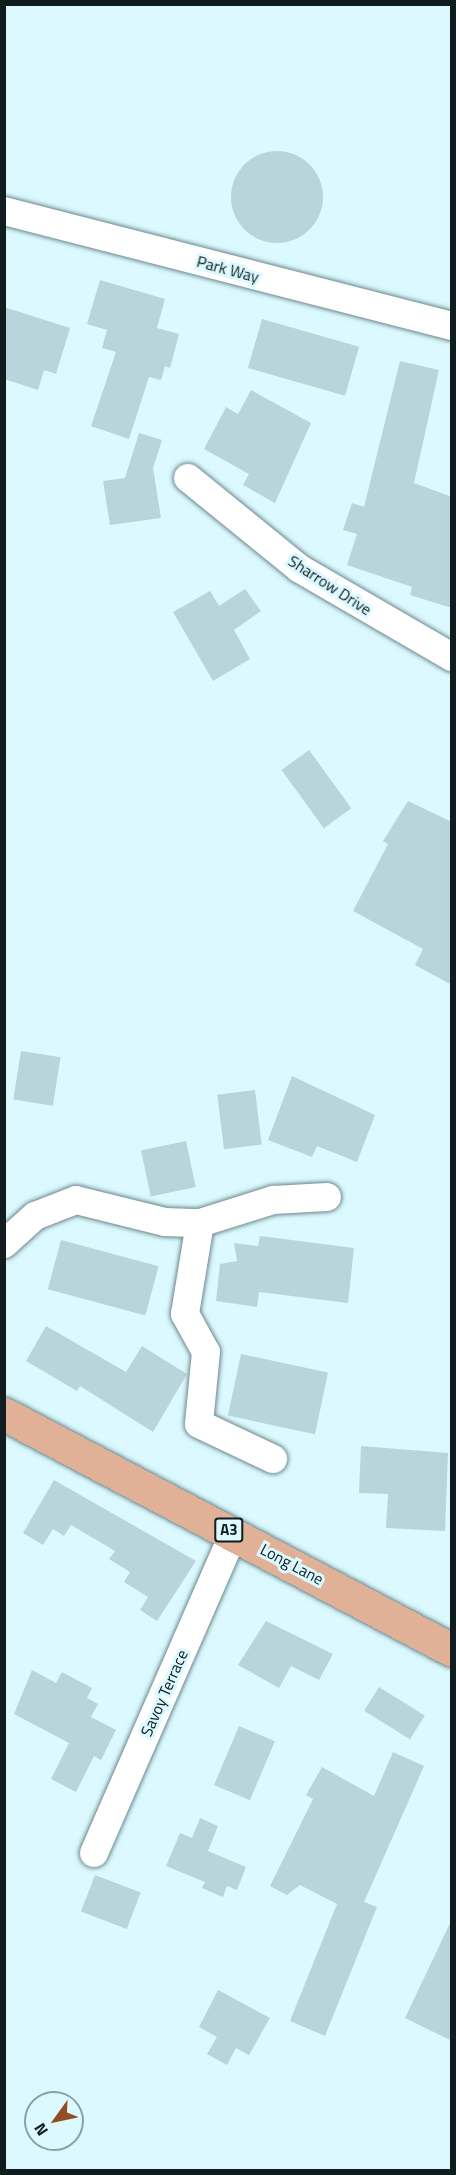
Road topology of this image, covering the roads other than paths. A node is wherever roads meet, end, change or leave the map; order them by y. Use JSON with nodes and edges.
{"nodes":[{"id":1,"x":4,"y":211,"type":"edge"},
{"id":2,"x":452,"y":326,"type":"edge"},
{"id":3,"x":188,"y":478,"type":"dead end"},
{"id":4,"x":452,"y":657,"type":"edge"},
{"id":5,"x":327,"y":1197,"type":"dead end"},
{"id":6,"x":200,"y":1223,"type":"junction"},
{"id":7,"x":4,"y":1244,"type":"edge"},
{"id":8,"x":4,"y":1414,"type":"edge"},
{"id":9,"x":273,"y":1459,"type":"dead end"},
{"id":10,"x":234,"y":1533,"type":"junction"},
{"id":11,"x":452,"y":1650,"type":"edge"},
{"id":12,"x":94,"y":1852,"type":"dead end"}],
"edges":[{"from":1,"to":2,"type":"street","name":"Park Way"},
{"from":3,"to":4,"type":"street","name":"Sharrow Drive"},
{"from":5,"to":6,"type":"street"},
{"from":6,"to":7,"type":"street"},
{"from":6,"to":9,"type":"street"},
{"from":8,"to":10,"type":"main road","name":"Long Lane","number":"A3"},
{"from":10,"to":11,"type":"main road","name":"Long Lane","number":"A3"},
{"from":10,"to":12,"type":"street","name":"Savoy Terrace"}]}
